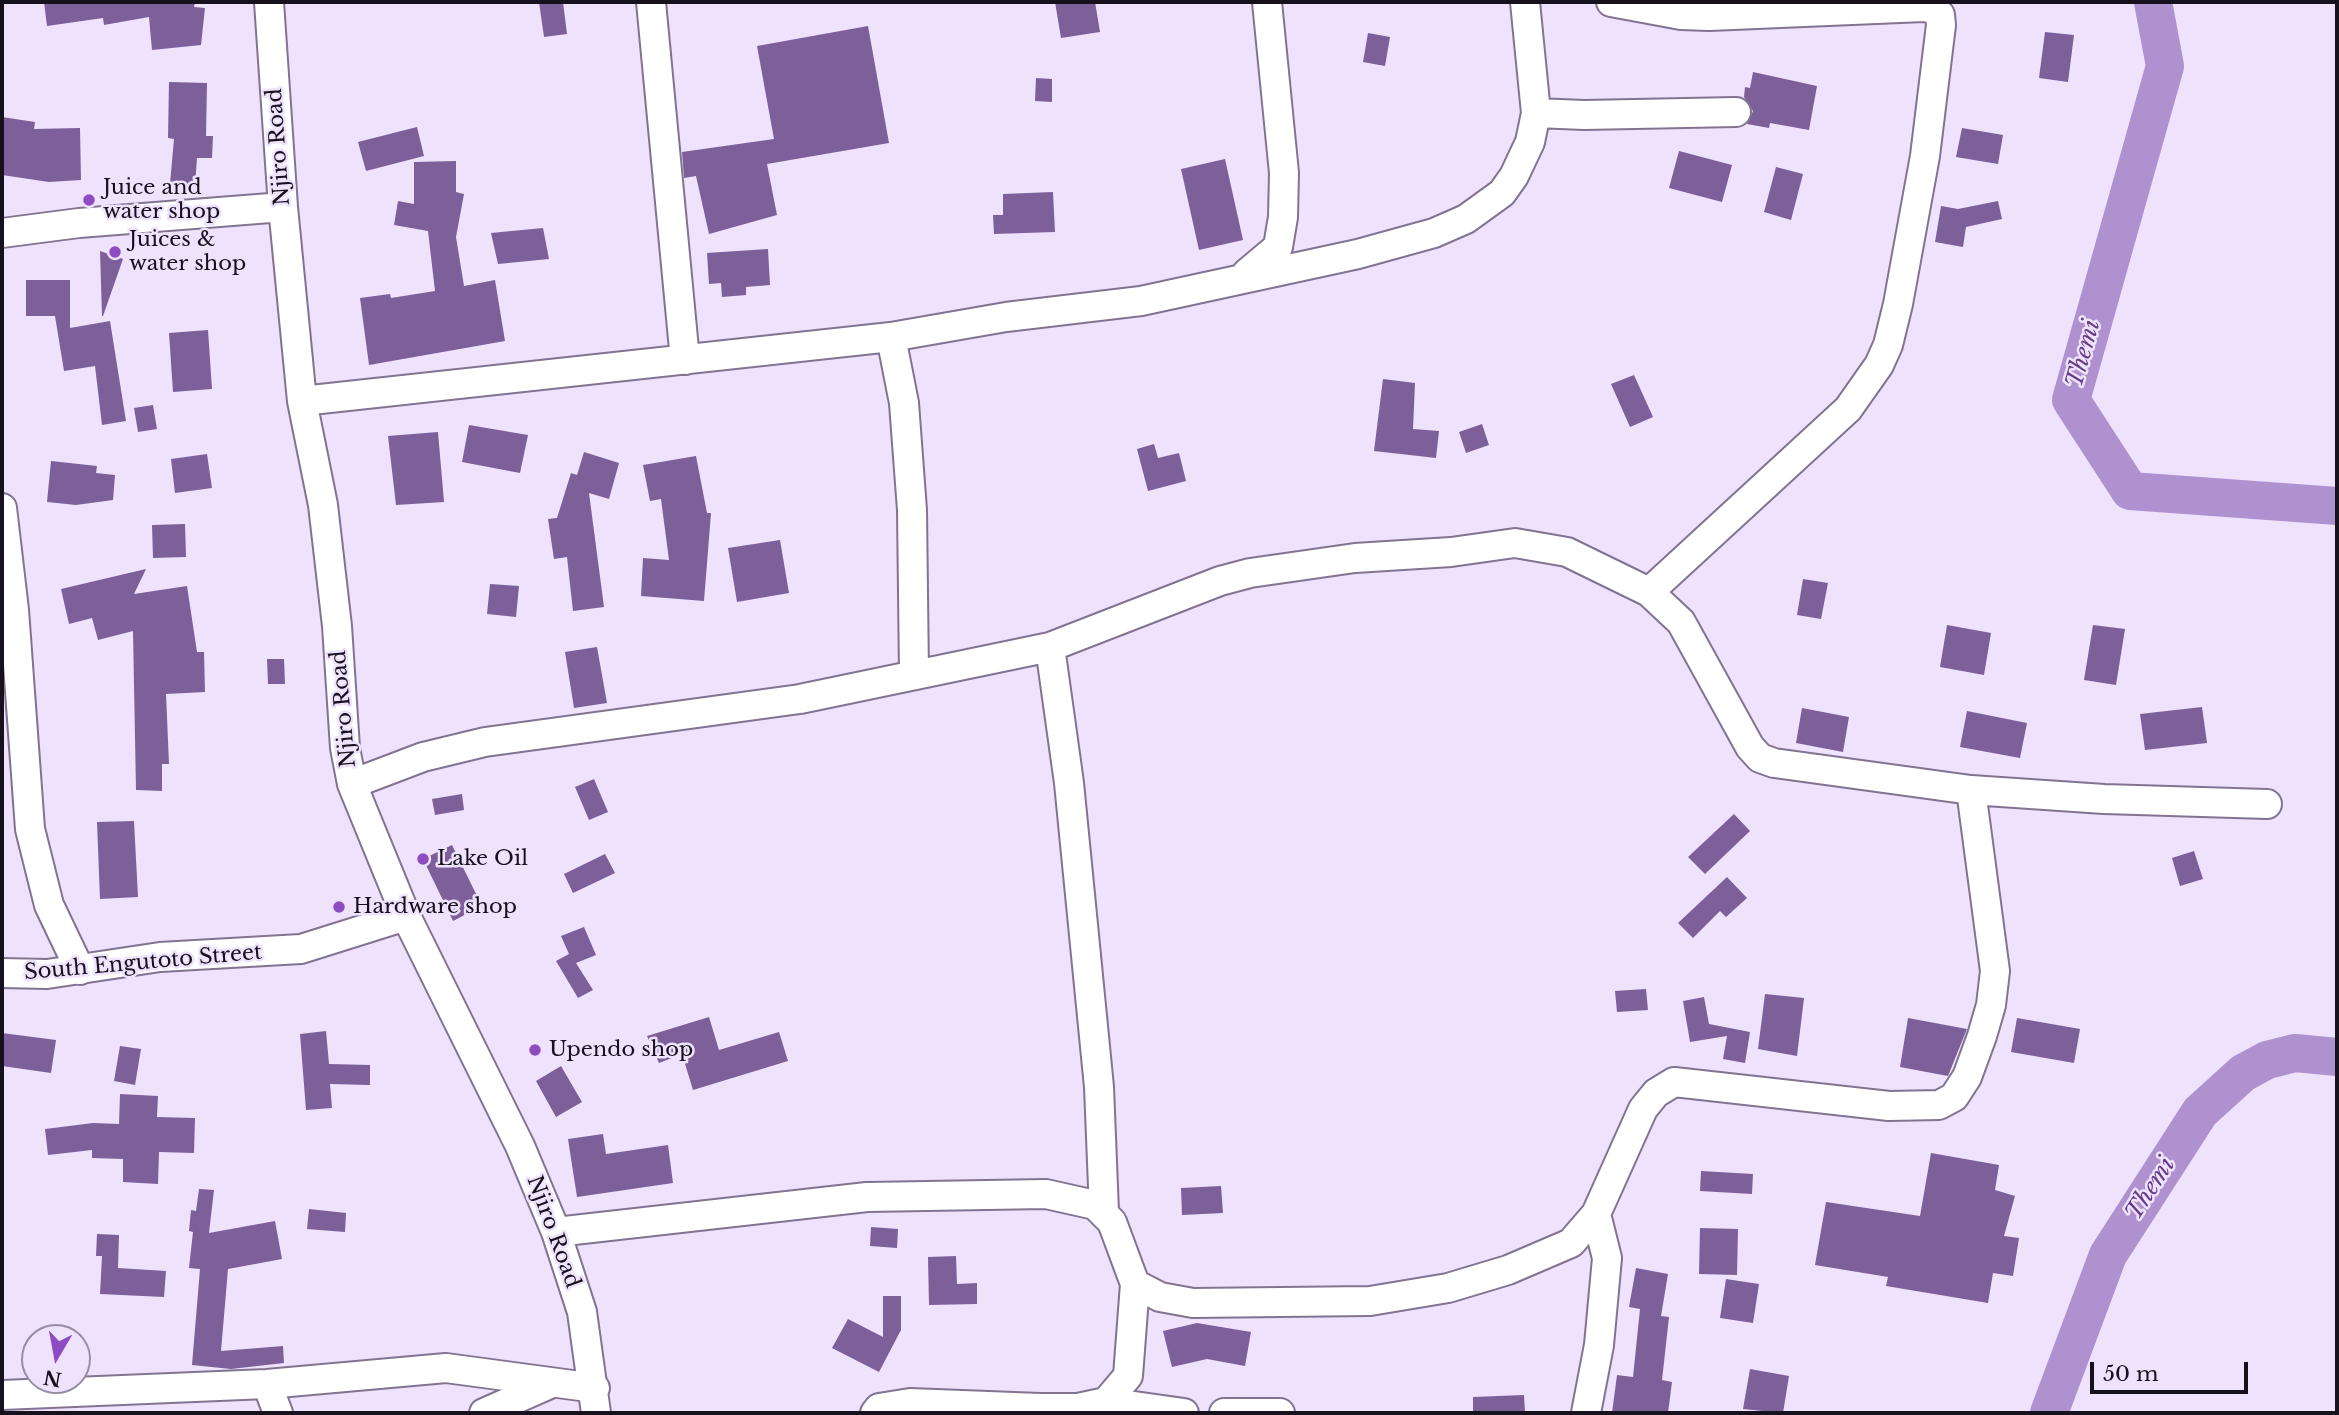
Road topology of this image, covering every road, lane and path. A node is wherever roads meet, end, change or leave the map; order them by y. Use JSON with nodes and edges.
{"nodes":[{"id":1,"x":270,"y":2,"type":"edge"},
{"id":2,"x":651,"y":2,"type":"edge"},
{"id":3,"x":1267,"y":2,"type":"edge"},
{"id":4,"x":1525,"y":2,"type":"edge"},
{"id":5,"x":1547,"y":2,"type":"edge"},
{"id":6,"x":1611,"y":2,"type":"edge"},
{"id":7,"x":1736,"y":112,"type":"dead end"},
{"id":8,"x":1536,"y":113,"type":"junction"},
{"id":9,"x":283,"y":207,"type":"junction"},
{"id":10,"x":2,"y":233,"type":"edge"},
{"id":11,"x":1242,"y":277,"type":"junction"},
{"id":12,"x":891,"y":337,"type":"junction"},
{"id":13,"x":685,"y":360,"type":"junction"},
{"id":14,"x":302,"y":401,"type":"junction"},
{"id":15,"x":2,"y":508,"type":"edge"},
{"id":16,"x":1649,"y":592,"type":"junction"},
{"id":17,"x":1050,"y":647,"type":"junction"},
{"id":18,"x":914,"y":675,"type":"junction"},
{"id":19,"x":352,"y":784,"type":"junction"},
{"id":20,"x":1971,"y":790,"type":"junction"},
{"id":21,"x":2267,"y":804,"type":"dead end"},
{"id":22,"x":405,"y":916,"type":"junction"},
{"id":23,"x":80,"y":970,"type":"junction"},
{"id":24,"x":2,"y":973,"type":"edge"},
{"id":25,"x":1104,"y":1212,"type":"junction"},
{"id":26,"x":1596,"y":1214,"type":"junction"},
{"id":27,"x":556,"y":1232,"type":"junction"},
{"id":28,"x":1135,"y":1284,"type":"junction"},
{"id":29,"x":552,"y":1383,"type":"junction"},
{"id":30,"x":267,"y":1384,"type":"junction"},
{"id":31,"x":2,"y":1395,"type":"edge"},
{"id":32,"x":596,"y":1401,"type":"edge"},
{"id":33,"x":1106,"y":1402,"type":"junction"},
{"id":34,"x":278,"y":1413,"type":"edge"},
{"id":35,"x":484,"y":1413,"type":"edge"},
{"id":36,"x":875,"y":1413,"type":"edge"},
{"id":37,"x":1184,"y":1413,"type":"edge"},
{"id":38,"x":1224,"y":1413,"type":"edge"},
{"id":39,"x":1280,"y":1413,"type":"edge"},
{"id":40,"x":1586,"y":1413,"type":"edge"}],
"edges":[{"from":1,"to":9,"type":"street","name":"Njiro Road"},
{"from":2,"to":13,"type":"street"},
{"from":3,"to":11,"type":"street"},
{"from":4,"to":5,"type":"street"},
{"from":4,"to":8,"type":"street"},
{"from":6,"to":16,"type":"street"},
{"from":7,"to":8,"type":"street"},
{"from":8,"to":11,"type":"street"},
{"from":9,"to":10,"type":"street"},
{"from":9,"to":14,"type":"street","name":"Njiro Road"},
{"from":11,"to":12,"type":"street"},
{"from":12,"to":13,"type":"street"},
{"from":12,"to":18,"type":"street"},
{"from":13,"to":14,"type":"street"},
{"from":14,"to":19,"type":"street","name":"Njiro Road"},
{"from":15,"to":23,"type":"street"},
{"from":16,"to":17,"type":"street"},
{"from":16,"to":20,"type":"street"},
{"from":17,"to":18,"type":"street"},
{"from":17,"to":25,"type":"street"},
{"from":18,"to":19,"type":"street"},
{"from":19,"to":22,"type":"street","name":"Njiro Road"},
{"from":20,"to":21,"type":"street"},
{"from":20,"to":26,"type":"street"},
{"from":22,"to":23,"type":"street","name":"South Engutoto Street"},
{"from":22,"to":27,"type":"street","name":"Njiro Road"},
{"from":23,"to":24,"type":"street","name":"South Engutoto Street"},
{"from":25,"to":27,"type":"street"},
{"from":25,"to":28,"type":"street"},
{"from":26,"to":28,"type":"street"},
{"from":26,"to":40,"type":"street"},
{"from":27,"to":32,"type":"street","name":"Njiro Road"},
{"from":28,"to":33,"type":"street"},
{"from":29,"to":30,"type":"street"},
{"from":29,"to":32,"type":"street"},
{"from":29,"to":35,"type":"street"},
{"from":30,"to":31,"type":"street"},
{"from":30,"to":34,"type":"street"},
{"from":33,"to":36,"type":"street"},
{"from":33,"to":37,"type":"street"},
{"from":38,"to":39,"type":"street"}]}
